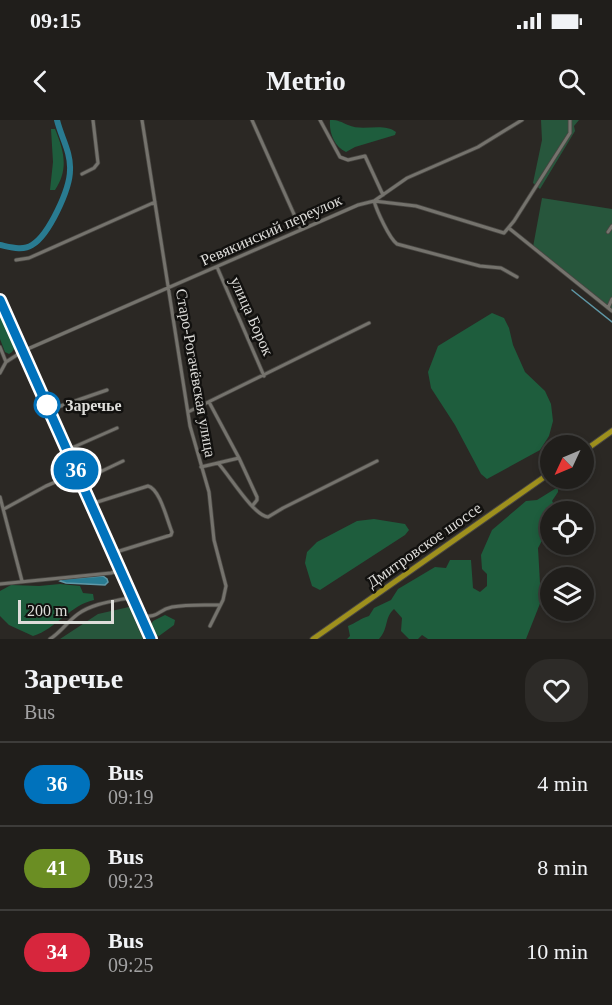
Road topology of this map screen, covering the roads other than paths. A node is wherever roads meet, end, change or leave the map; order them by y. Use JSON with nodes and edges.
{"nodes":[{"id":1,"x":93,"y":120,"type":"edge"},
{"id":2,"x":142,"y":120,"type":"edge"},
{"id":3,"x":252,"y":120,"type":"edge"},
{"id":4,"x":320,"y":120,"type":"edge"},
{"id":5,"x":522,"y":120,"type":"edge"},
{"id":6,"x":570,"y":120,"type":"edge"},
{"id":7,"x":81,"y":174,"type":"dead end"},
{"id":8,"x":382,"y":195,"type":"junction"},
{"id":9,"x":374,"y":201,"type":"junction"},
{"id":10,"x":155,"y":202,"type":"junction"},
{"id":11,"x":612,"y":226,"type":"edge"},
{"id":12,"x":510,"y":229,"type":"junction"},
{"id":13,"x":301,"y":230,"type":"junction"},
{"id":14,"x":608,"y":232,"type":"dead end"},
{"id":15,"x":16,"y":260,"type":"dead end"},
{"id":16,"x":217,"y":267,"type":"junction"},
{"id":17,"x":517,"y":277,"type":"dead end"},
{"id":18,"x":169,"y":288,"type":"junction"},
{"id":19,"x":612,"y":299,"type":"edge"},
{"id":20,"x":0,"y":300,"type":"edge"},
{"id":21,"x":610,"y":310,"type":"edge"},
{"id":22,"x":369,"y":323,"type":"dead end"},
{"id":23,"x":0,"y":347,"type":"edge"},
{"id":24,"x":23,"y":351,"type":"junction"},
{"id":25,"x":6,"y":362,"type":"junction"},
{"id":26,"x":0,"y":373,"type":"edge"},
{"id":27,"x":264,"y":376,"type":"junction"},
{"id":28,"x":107,"y":390,"type":"dead end"},
{"id":29,"x":209,"y":402,"type":"junction"},
{"id":30,"x":49,"y":410,"type":"junction"},
{"id":31,"x":188,"y":412,"type":"junction"},
{"id":32,"x":117,"y":428,"type":"dead end"},
{"id":33,"x":612,"y":431,"type":"edge"},
{"id":34,"x":594,"y":444,"type":"edge"},
{"id":35,"x":67,"y":450,"type":"junction"},
{"id":36,"x":239,"y":458,"type":"junction"},
{"id":37,"x":123,"y":461,"type":"dead end"},
{"id":38,"x":377,"y":461,"type":"dead end"},
{"id":39,"x":218,"y":463,"type":"junction"},
{"id":40,"x":201,"y":467,"type":"junction"},
{"id":41,"x":77,"y":473,"type":"junction"},
{"id":42,"x":540,"y":480,"type":"edge"},
{"id":43,"x":81,"y":481,"type":"junction"},
{"id":44,"x":0,"y":497,"type":"edge"},
{"id":45,"x":91,"y":504,"type":"junction"},
{"id":46,"x":253,"y":505,"type":"junction"},
{"id":47,"x":4,"y":508,"type":"junction"},
{"id":48,"x":113,"y":553,"type":"junction"},
{"id":49,"x":120,"y":570,"type":"junction"},
{"id":50,"x":22,"y":581,"type":"junction"},
{"id":51,"x":0,"y":584,"type":"edge"},
{"id":52,"x":133,"y":597,"type":"junction"},
{"id":53,"x":220,"y":605,"type":"junction"},
{"id":54,"x":141,"y":616,"type":"junction"},
{"id":55,"x":210,"y":626,"type":"dead end"},
{"id":56,"x":150,"y":637,"type":"edge"},
{"id":57,"x":50,"y":639,"type":"edge"},
{"id":58,"x":313,"y":639,"type":"edge"}],
"edges":[{"from":1,"to":7,"type":"street"},
{"from":2,"to":10,"type":"street","name":"Старо-Рогачёвская улица"},
{"from":3,"to":13,"type":"street"},
{"from":4,"to":8,"type":"street"},
{"from":5,"to":8,"type":"street","name":"Ревякинский переулок"},
{"from":6,"to":12,"type":"street"},
{"from":8,"to":9,"type":"street","name":"Ревякинский переулок"},
{"from":9,"to":12,"type":"street"},
{"from":9,"to":13,"type":"street","name":"Ревякинский переулок"},
{"from":9,"to":17,"type":"street"},
{"from":10,"to":15,"type":"street"},
{"from":10,"to":18,"type":"street","name":"Старо-Рогачёвская улица"},
{"from":11,"to":14,"type":"street"},
{"from":12,"to":21,"type":"street"},
{"from":13,"to":16,"type":"street","name":"Ревякинский переулок"},
{"from":16,"to":18,"type":"street","name":"Ревякинский переулок"},
{"from":16,"to":27,"type":"street","name":"улица Борок"},
{"from":18,"to":24,"type":"street","name":"Ревякинский переулок"},
{"from":18,"to":31,"type":"street","name":"Старо-Рогачёвская улица"},
{"from":19,"to":21,"type":"street"},
{"from":20,"to":24,"type":"main road"},
{"from":22,"to":27,"type":"street"},
{"from":23,"to":25,"type":"street"},
{"from":24,"to":25,"type":"street","name":"Ревякинский переулок"},
{"from":24,"to":30,"type":"main road"},
{"from":25,"to":26,"type":"street"},
{"from":27,"to":29,"type":"street"},
{"from":28,"to":30,"type":"street"},
{"from":29,"to":31,"type":"street"},
{"from":29,"to":36,"type":"street"},
{"from":30,"to":35,"type":"main road"},
{"from":31,"to":40,"type":"street","name":"Старо-Рогачёвская улица"},
{"from":32,"to":35,"type":"street"},
{"from":33,"to":34,"type":"highway"},
{"from":35,"to":41,"type":"main road"},
{"from":36,"to":39,"type":"street"},
{"from":36,"to":46,"type":"street"},
{"from":37,"to":43,"type":"street"},
{"from":38,"to":46,"type":"street"},
{"from":39,"to":40,"type":"street"},
{"from":39,"to":46,"type":"street"},
{"from":40,"to":53,"type":"street","name":"Старо-Рогачёвская улица"},
{"from":41,"to":43,"type":"main road"},
{"from":41,"to":47,"type":"street"},
{"from":42,"to":58,"type":"highway","name":"Дмитровское шоссе"},
{"from":43,"to":45,"type":"main road"},
{"from":44,"to":47,"type":"street"},
{"from":45,"to":48,"type":"main road"},
{"from":45,"to":48,"type":"street"},
{"from":47,"to":50,"type":"street"},
{"from":48,"to":49,"type":"main road"},
{"from":49,"to":50,"type":"street"},
{"from":49,"to":52,"type":"main road"},
{"from":50,"to":51,"type":"street"},
{"from":52,"to":54,"type":"main road"},
{"from":52,"to":57,"type":"street"},
{"from":53,"to":54,"type":"street"},
{"from":53,"to":55,"type":"street","name":"Старо-Рогачёвская улица"},
{"from":54,"to":56,"type":"main road"}]}
